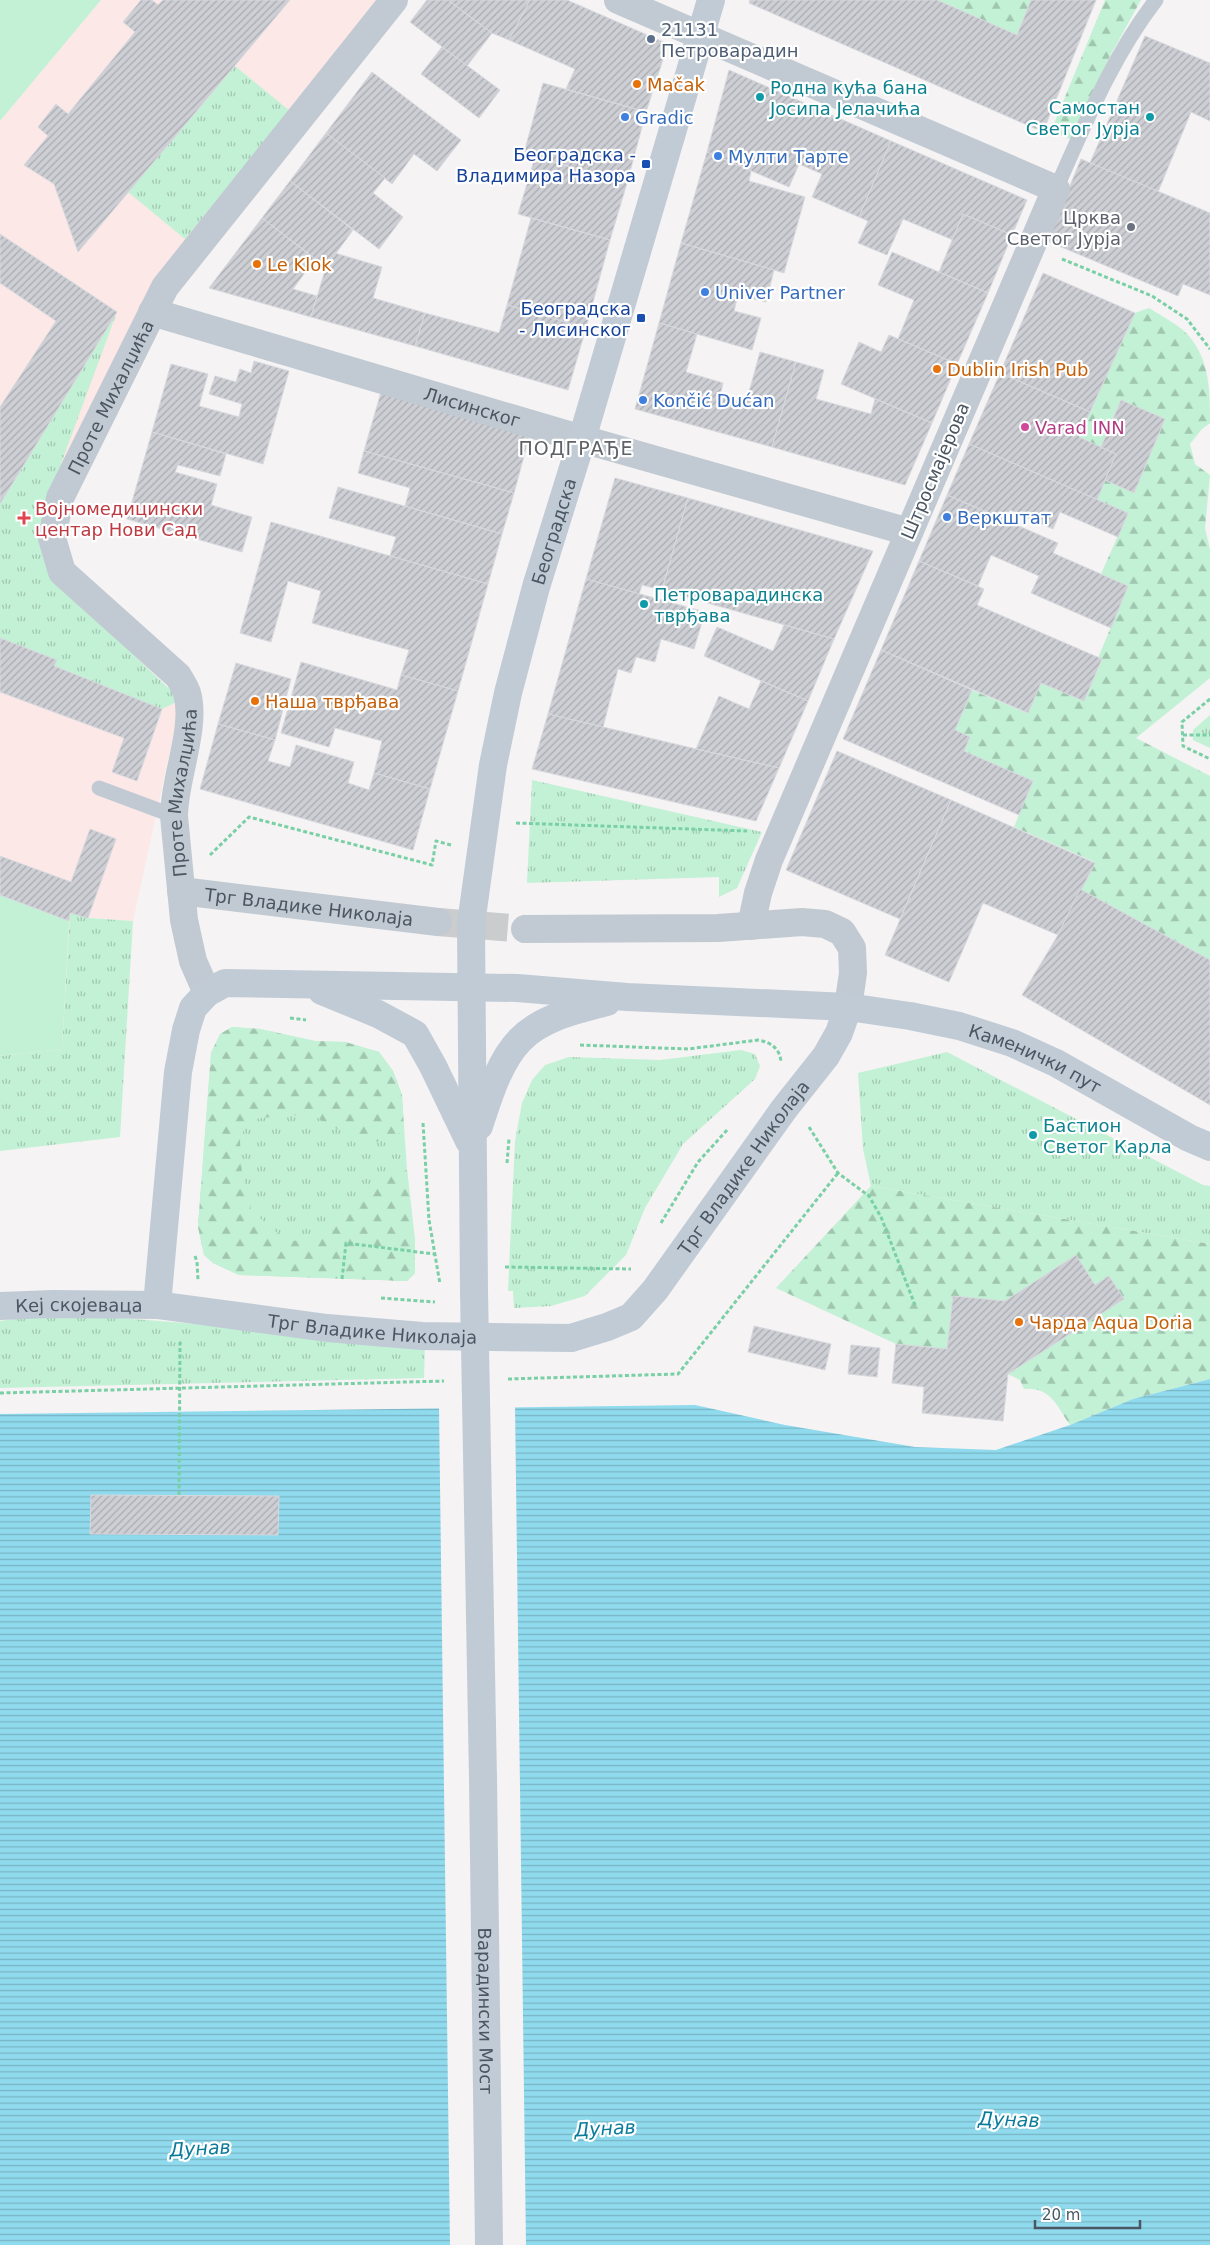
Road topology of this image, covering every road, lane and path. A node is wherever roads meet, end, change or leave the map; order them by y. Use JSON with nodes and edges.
{"nodes":[{"id":1,"x":394,"y":0,"type":"edge"},
{"id":2,"x":618,"y":0,"type":"edge"},
{"id":3,"x":710,"y":0,"type":"edge"},
{"id":4,"x":1156,"y":0,"type":"edge"},
{"id":5,"x":700,"y":35,"type":"junction"},
{"id":6,"x":1056,"y":189,"type":"junction"},
{"id":7,"x":1059,"y":258,"type":"dead end"},
{"id":8,"x":152,"y":312,"type":"junction"},
{"id":9,"x":1210,"y":348,"type":"edge"},
{"id":10,"x":582,"y":439,"type":"junction"},
{"id":11,"x":908,"y":532,"type":"junction"},
{"id":12,"x":1210,"y":700,"type":"edge"},
{"id":13,"x":1183,"y":735,"type":"junction"},
{"id":14,"x":1210,"y":735,"type":"edge"},
{"id":15,"x":1210,"y":760,"type":"edge"},
{"id":16,"x":98,"y":788,"type":"dead end"},
{"id":17,"x":174,"y":816,"type":"junction"},
{"id":18,"x":515,"y":823,"type":"dead end"},
{"id":19,"x":750,"y":831,"type":"dead end"},
{"id":20,"x":181,"y":892,"type":"junction"},
{"id":21,"x":438,"y":922,"type":"tunnel mouth"},
{"id":22,"x":750,"y":926,"type":"junction"},
{"id":23,"x":525,"y":929,"type":"tunnel mouth"},
{"id":24,"x":311,"y":986,"type":"junction"},
{"id":25,"x":472,"y":986,"type":"junction"},
{"id":26,"x":207,"y":993,"type":"junction"},
{"id":27,"x":628,"y":997,"type":"junction"},
{"id":28,"x":848,"y":1007,"type":"junction"},
{"id":29,"x":423,"y":1114,"type":"dead end"},
{"id":30,"x":510,"y":1137,"type":"dead end"},
{"id":31,"x":471,"y":1147,"type":"junction"},
{"id":32,"x":1210,"y":1147,"type":"edge"},
{"id":33,"x":507,"y":1166,"type":"dead end"},
{"id":34,"x":838,"y":1173,"type":"dead end"},
{"id":35,"x":434,"y":1254,"type":"junction"},
{"id":36,"x":502,"y":1258,"type":"dead end"},
{"id":37,"x":502,"y":1267,"type":"junction"},
{"id":38,"x":632,"y":1269,"type":"dead end"},
{"id":39,"x":502,"y":1275,"type":"dead end"},
{"id":40,"x":342,"y":1278,"type":"dead end"},
{"id":41,"x":474,"y":1291,"type":"joint"},
{"id":42,"x":441,"y":1292,"type":"dead end"},
{"id":43,"x":157,"y":1305,"type":"junction"},
{"id":44,"x":915,"y":1305,"type":"dead end"},
{"id":45,"x":0,"y":1306,"type":"edge"},
{"id":46,"x":185,"y":1340,"type":"dead end"},
{"id":47,"x":179,"y":1495,"type":"dead end"},
{"id":48,"x":489,"y":2245,"type":"edge"}],
"edges":[{"from":1,"to":8,"type":"street","name":"Проте Михалџића"},
{"from":2,"to":5,"type":"street"},
{"from":3,"to":5,"type":"main road","name":"Београдска"},
{"from":4,"to":6,"type":"lane","name":"Штросмајерова"},
{"from":5,"to":6,"type":"street"},
{"from":5,"to":10,"type":"main road","name":"Београдска"},
{"from":6,"to":11,"type":"street","name":"Штросмајерова"},
{"from":7,"to":9,"type":"path"},
{"from":8,"to":10,"type":"street","name":"Лисинског"},
{"from":8,"to":17,"type":"street","name":"Проте Михалџића"},
{"from":10,"to":11,"type":"street","name":"Лисинског"},
{"from":10,"to":25,"type":"main road","name":"Београдска"},
{"from":11,"to":22,"type":"street","name":"Штросмајерова"},
{"from":12,"to":13,"type":"path"},
{"from":13,"to":14,"type":"path"},
{"from":13,"to":15,"type":"path"},
{"from":16,"to":17,"type":"lane"},
{"from":17,"to":20,"type":"street","name":"Проте Михалџића"},
{"from":18,"to":19,"type":"path"},
{"from":20,"to":21,"type":"street","name":"Трг Владике Николаја"},
{"from":20,"to":26,"type":"street","name":"Проте Михалџића"},
{"from":22,"to":23,"type":"street","name":"Трг Владике Николаја"},
{"from":22,"to":28,"type":"street","name":"Трг Владике Николаја"},
{"from":24,"to":25,"type":"main road"},
{"from":24,"to":26,"type":"main road"},
{"from":24,"to":31,"type":"main road"},
{"from":25,"to":27,"type":"main road"},
{"from":25,"to":31,"type":"main road","name":"Београдска"},
{"from":26,"to":43,"type":"main road"},
{"from":27,"to":28,"type":"main road"},
{"from":27,"to":31,"type":"main road"},
{"from":28,"to":32,"type":"main road","name":"Каменички пут"},
{"from":28,"to":43,"type":"main road","name":"Трг Владике Николаја"},
{"from":29,"to":35,"type":"path"},
{"from":30,"to":33,"type":"path"},
{"from":31,"to":41,"type":"main road","name":"Београдска"},
{"from":34,"to":44,"type":"path"},
{"from":35,"to":40,"type":"path"},
{"from":35,"to":42,"type":"path"},
{"from":36,"to":37,"type":"path"},
{"from":37,"to":38,"type":"path"},
{"from":37,"to":39,"type":"path"},
{"from":41,"to":48,"type":"main road","name":"Варадински Мост","bridge":true},
{"from":43,"to":45,"type":"main road","name":"Кеј скојеваца"},
{"from":46,"to":47,"type":"path"}]}
